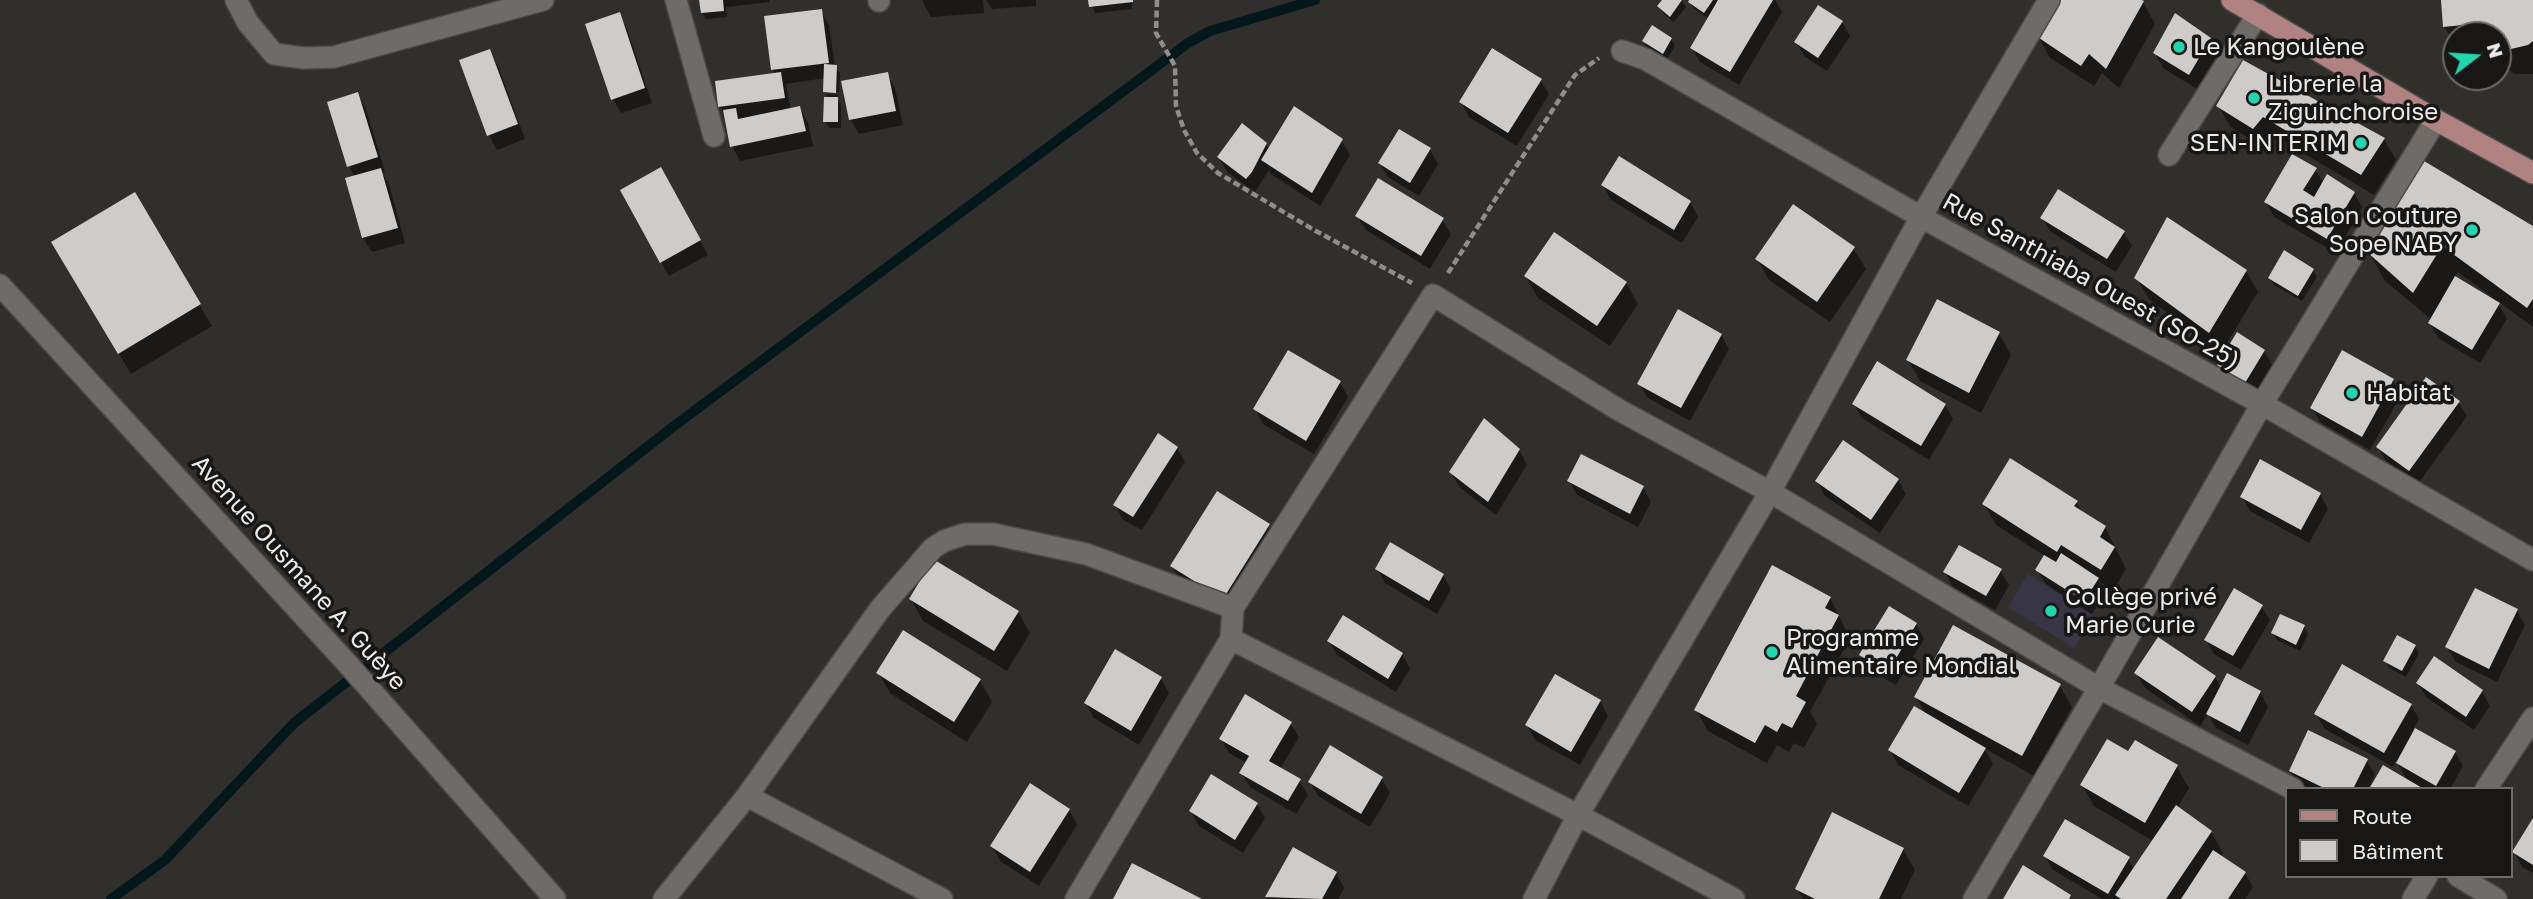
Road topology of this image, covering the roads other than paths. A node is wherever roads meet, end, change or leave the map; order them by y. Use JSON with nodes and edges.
{"nodes":[{"id":1,"x":236,"y":0,"type":"edge"},
{"id":2,"x":543,"y":0,"type":"edge"},
{"id":3,"x":676,"y":0,"type":"edge"},
{"id":4,"x":2049,"y":0,"type":"edge"},
{"id":5,"x":2232,"y":0,"type":"edge"},
{"id":6,"x":2258,"y":14,"type":"junction"},
{"id":7,"x":1622,"y":51,"type":"road end"},
{"id":8,"x":2436,"y":120,"type":"junction"},
{"id":9,"x":714,"y":136,"type":"dead end"},
{"id":10,"x":2169,"y":155,"type":"dead end"},
{"id":11,"x":2533,"y":173,"type":"edge"},
{"id":12,"x":1921,"y":217,"type":"junction"},
{"id":13,"x":0,"y":285,"type":"edge"},
{"id":14,"x":2262,"y":404,"type":"junction"},
{"id":15,"x":1770,"y":492,"type":"junction"},
{"id":16,"x":2533,"y":561,"type":"edge"},
{"id":17,"x":1233,"y":608,"type":"junction"},
{"id":18,"x":1231,"y":639,"type":"junction"},
{"id":19,"x":2099,"y":688,"type":"junction"},
{"id":20,"x":2532,"y":721,"type":"edge"},
{"id":21,"x":2288,"y":787,"type":"edge"},
{"id":22,"x":2487,"y":787,"type":"edge"},
{"id":23,"x":747,"y":796,"type":"junction"},
{"id":24,"x":1578,"y":815,"type":"junction"},
{"id":25,"x":2426,"y":878,"type":"edge"},
{"id":26,"x":2461,"y":878,"type":"edge"},
{"id":27,"x":555,"y":899,"type":"edge"},
{"id":28,"x":664,"y":899,"type":"edge"},
{"id":29,"x":942,"y":899,"type":"edge"},
{"id":30,"x":1076,"y":899,"type":"edge"},
{"id":31,"x":1534,"y":899,"type":"edge"},
{"id":32,"x":1734,"y":899,"type":"edge"},
{"id":33,"x":1974,"y":899,"type":"edge"},
{"id":34,"x":2413,"y":899,"type":"edge"},
{"id":35,"x":2496,"y":899,"type":"edge"}],
"edges":[{"from":1,"to":2,"type":"street"},
{"from":3,"to":9,"type":"street"},
{"from":4,"to":12,"type":"street"},
{"from":5,"to":6,"type":"main road"},
{"from":6,"to":8,"type":"main road"},
{"from":6,"to":10,"type":"street"},
{"from":7,"to":12,"type":"street","name":"Rue Santhiaba Ouest (SO-25)"},
{"from":8,"to":11,"type":"main road"},
{"from":8,"to":14,"type":"street"},
{"from":12,"to":14,"type":"street","name":"Rue Santhiaba Ouest (SO-25)"},
{"from":12,"to":15,"type":"street"},
{"from":13,"to":27,"type":"street","name":"Avenue Ousmane A. Guèye"},
{"from":14,"to":16,"type":"street","name":"Rue Santhiaba Ouest (SO-25)"},
{"from":14,"to":19,"type":"street"},
{"from":15,"to":17,"type":"street"},
{"from":15,"to":19,"type":"street"},
{"from":15,"to":24,"type":"street"},
{"from":17,"to":18,"type":"street"},
{"from":17,"to":23,"type":"street"},
{"from":18,"to":24,"type":"street"},
{"from":18,"to":30,"type":"street"},
{"from":19,"to":21,"type":"street"},
{"from":19,"to":33,"type":"street"},
{"from":20,"to":22,"type":"street"},
{"from":23,"to":28,"type":"street"},
{"from":23,"to":29,"type":"street"},
{"from":24,"to":31,"type":"street"},
{"from":24,"to":32,"type":"street"},
{"from":25,"to":34,"type":"street"},
{"from":26,"to":35,"type":"street"}]}
